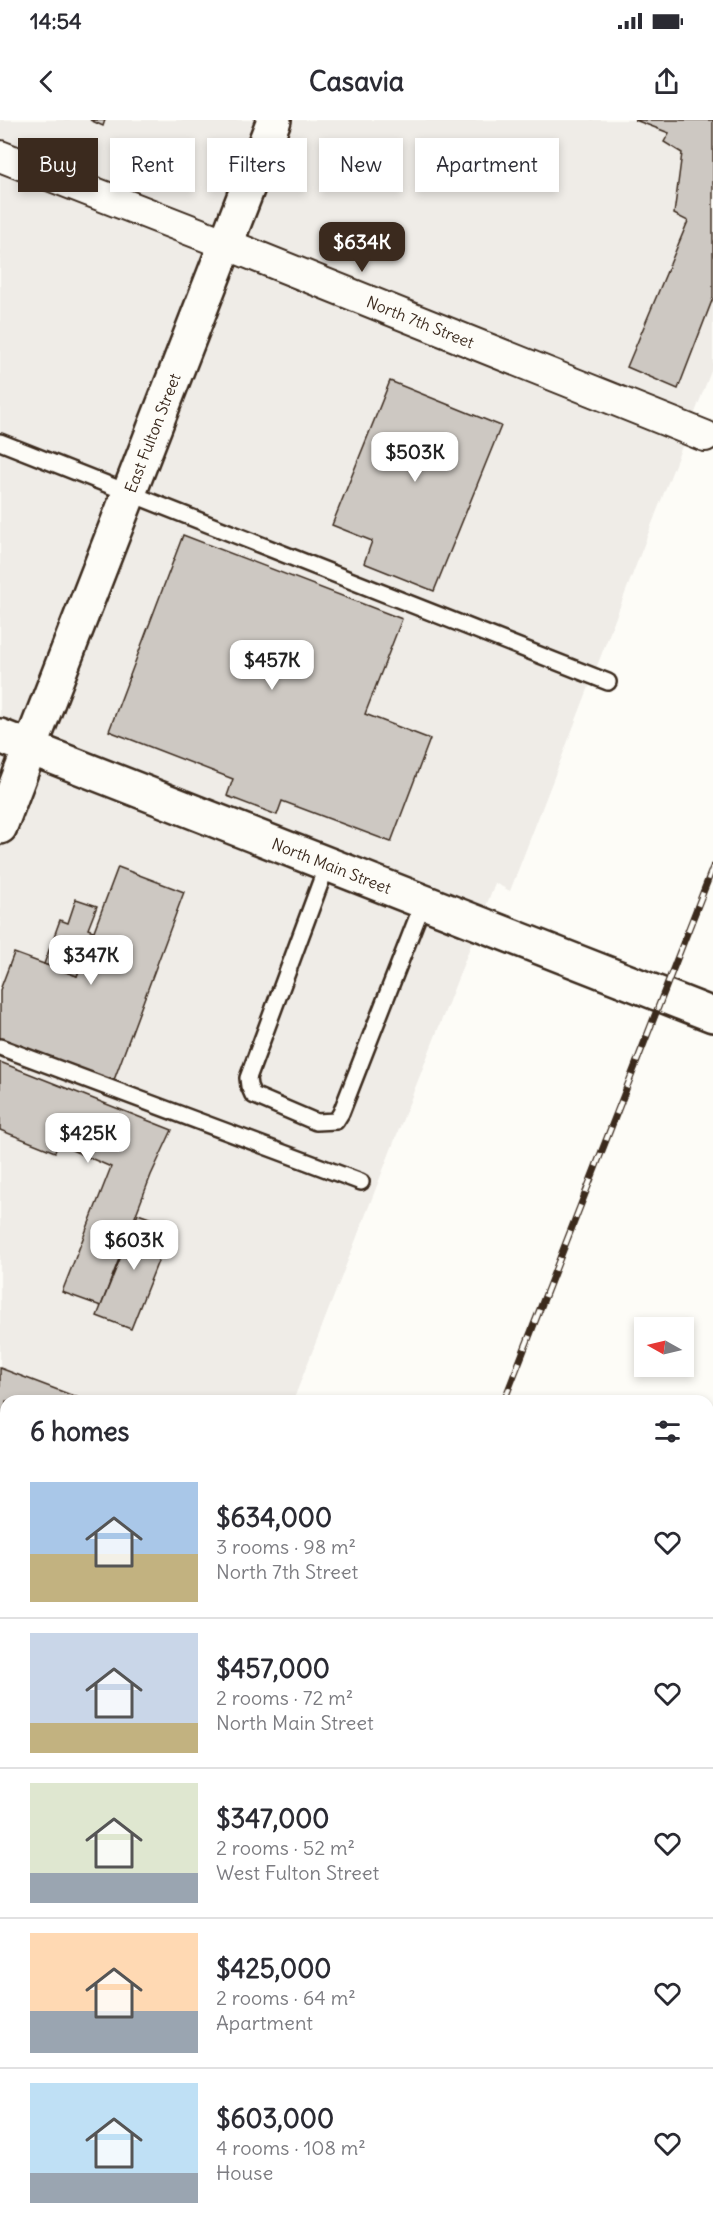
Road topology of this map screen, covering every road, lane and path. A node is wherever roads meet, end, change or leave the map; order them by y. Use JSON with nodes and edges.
{"nodes":[{"id":1,"x":274,"y":120,"type":"edge"},
{"id":2,"x":0,"y":156,"type":"edge"},
{"id":3,"x":226,"y":244,"type":"junction"},
{"id":4,"x":705,"y":436,"type":"dead end"},
{"id":5,"x":0,"y":442,"type":"edge"},
{"id":6,"x":129,"y":492,"type":"junction"},
{"id":7,"x":608,"y":682,"type":"dead end"},
{"id":8,"x":0,"y":736,"type":"edge"},
{"id":9,"x":30,"y":748,"type":"junction"},
{"id":10,"x":0,"y":827,"type":"edge"},
{"id":11,"x":327,"y":865,"type":"junction"},
{"id":12,"x":423,"y":903,"type":"junction"},
{"id":13,"x":713,"y":1015,"type":"edge"},
{"id":14,"x":0,"y":1047,"type":"edge"},
{"id":15,"x":361,"y":1182,"type":"dead end"}],
"edges":[{"from":1,"to":3,"type":"main road","name":"East Fulton Street"},
{"from":2,"to":3,"type":"street","name":"North 7th Street"},
{"from":3,"to":4,"type":"street","name":"North 7th Street"},
{"from":3,"to":6,"type":"main road","name":"East Fulton Street"},
{"from":5,"to":6,"type":"lane"},
{"from":6,"to":7,"type":"lane"},
{"from":6,"to":9,"type":"main road","name":"East Fulton Street"},
{"from":8,"to":9,"type":"main road","name":"North Main Street"},
{"from":9,"to":10,"type":"main road","name":"East Fulton Street"},
{"from":9,"to":11,"type":"main road","name":"North Main Street"},
{"from":11,"to":12,"type":"main road","name":"North Main Street"},
{"from":11,"to":12,"type":"lane"},
{"from":12,"to":13,"type":"main road","name":"North Main Street"},
{"from":14,"to":15,"type":"lane"}]}
